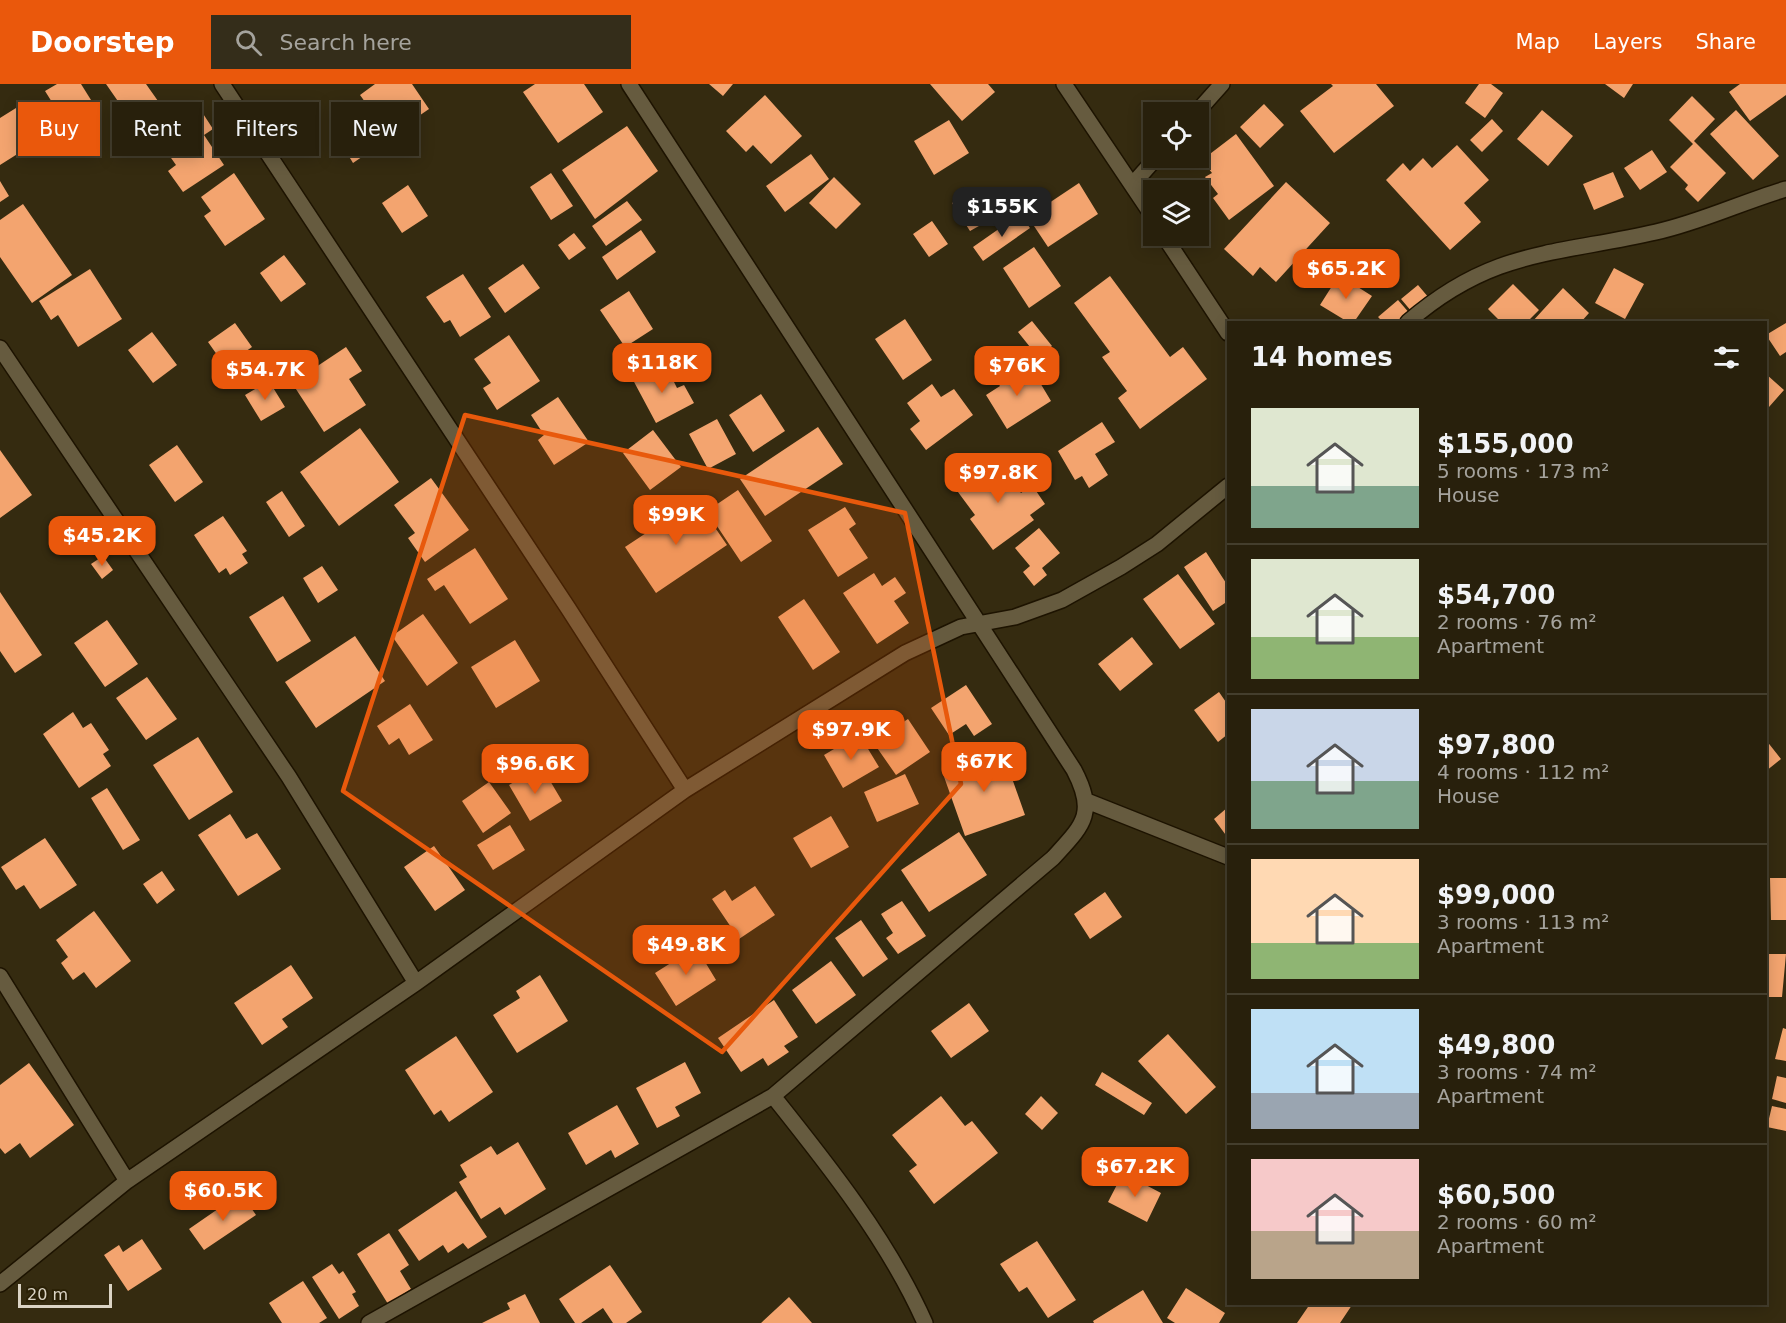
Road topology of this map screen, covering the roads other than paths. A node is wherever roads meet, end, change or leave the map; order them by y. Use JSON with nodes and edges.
{"nodes":[{"id":1,"x":222,"y":84,"type":"edge"},
{"id":2,"x":629,"y":84,"type":"edge"},
{"id":3,"x":1064,"y":84,"type":"edge"},
{"id":4,"x":1222,"y":84,"type":"edge"},
{"id":5,"x":1206,"y":102,"type":"edge"},
{"id":6,"x":1147,"y":168,"type":"edge"},
{"id":7,"x":1132,"y":184,"type":"junction"},
{"id":8,"x":1786,"y":189,"type":"edge"},
{"id":9,"x":1143,"y":201,"type":"edge"},
{"id":10,"x":1171,"y":246,"type":"edge"},
{"id":11,"x":1409,"y":321,"type":"edge"},
{"id":12,"x":1227,"y":331,"type":"edge"},
{"id":13,"x":0,"y":348,"type":"edge"},
{"id":14,"x":1227,"y":487,"type":"edge"},
{"id":15,"x":977,"y":623,"type":"junction"},
{"id":16,"x":685,"y":790,"type":"junction"},
{"id":17,"x":1087,"y":801,"type":"junction"},
{"id":18,"x":1227,"y":857,"type":"edge"},
{"id":19,"x":0,"y":976,"type":"edge"},
{"id":20,"x":416,"y":983,"type":"junction"},
{"id":21,"x":773,"y":1096,"type":"junction"},
{"id":22,"x":127,"y":1181,"type":"junction"},
{"id":23,"x":0,"y":1284,"type":"edge"},
{"id":24,"x":369,"y":1323,"type":"edge"},
{"id":25,"x":925,"y":1323,"type":"edge"}],
"edges":[{"from":1,"to":16,"type":"street"},
{"from":2,"to":15,"type":"street"},
{"from":3,"to":7,"type":"street"},
{"from":4,"to":5,"type":"street"},
{"from":6,"to":7,"type":"street"},
{"from":7,"to":9,"type":"street"},
{"from":8,"to":11,"type":"street"},
{"from":10,"to":12,"type":"street"},
{"from":13,"to":20,"type":"street"},
{"from":14,"to":15,"type":"street"},
{"from":15,"to":16,"type":"street"},
{"from":15,"to":17,"type":"street"},
{"from":16,"to":20,"type":"street"},
{"from":17,"to":18,"type":"street"},
{"from":17,"to":21,"type":"street"},
{"from":19,"to":22,"type":"street"},
{"from":20,"to":22,"type":"street"},
{"from":21,"to":24,"type":"street"},
{"from":21,"to":25,"type":"street"},
{"from":22,"to":23,"type":"street"}]}
